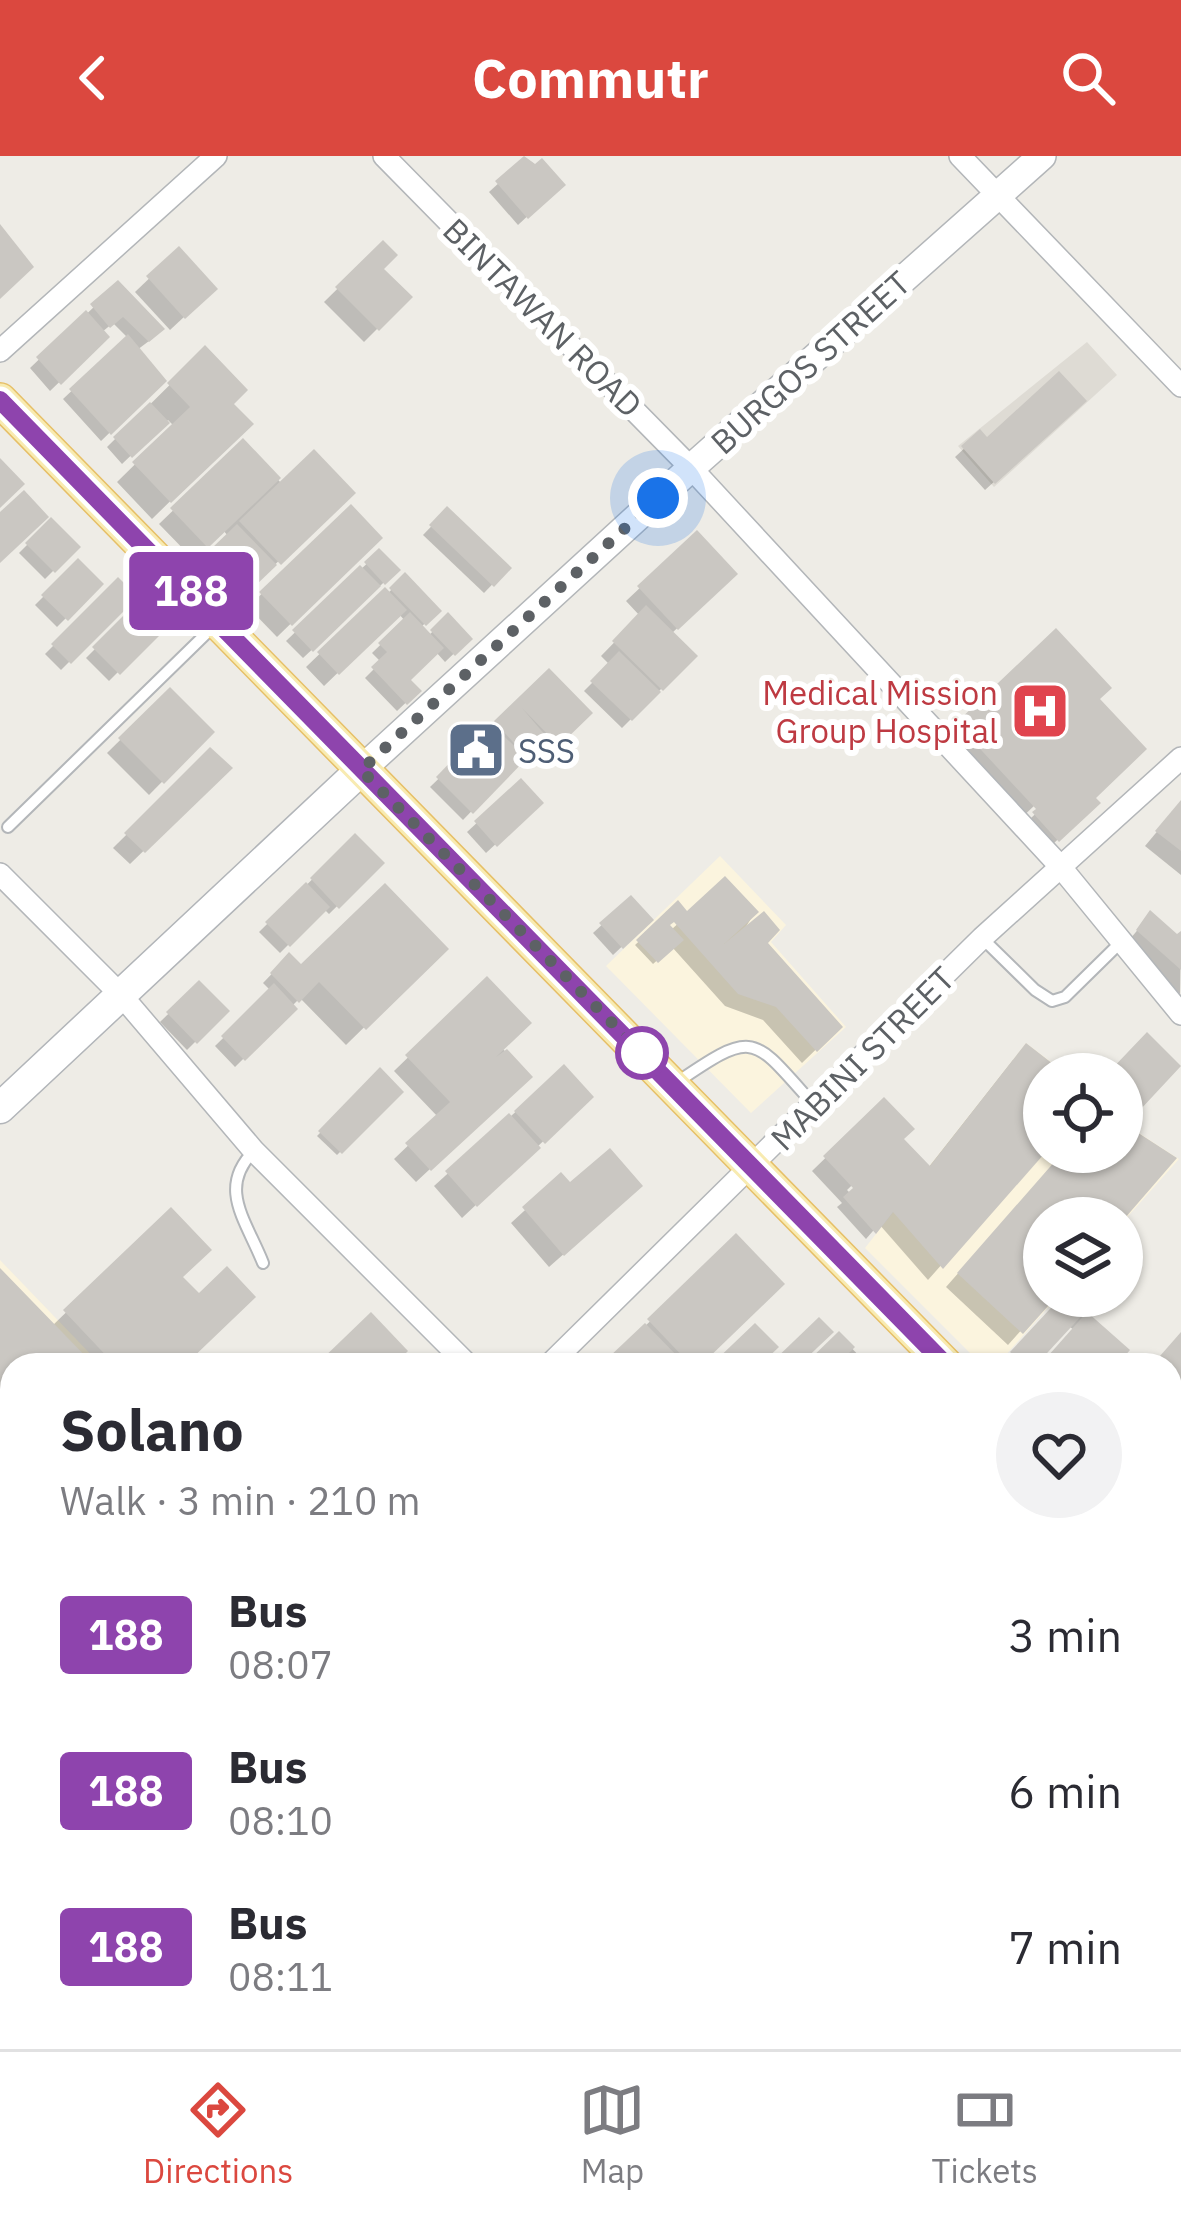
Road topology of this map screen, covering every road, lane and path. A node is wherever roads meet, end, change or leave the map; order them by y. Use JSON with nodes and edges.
{"nodes":[{"id":1,"x":216,"y":156,"type":"edge"},
{"id":2,"x":384,"y":156,"type":"edge"},
{"id":3,"x":960,"y":156,"type":"edge"},
{"id":4,"x":1042,"y":156,"type":"edge"},
{"id":5,"x":998,"y":196,"type":"junction"},
{"id":6,"x":0,"y":351,"type":"edge"},
{"id":7,"x":1181,"y":386,"type":"edge"},
{"id":8,"x":0,"y":400,"type":"edge"},
{"id":9,"x":691,"y":468,"type":"junction"},
{"id":10,"x":220,"y":620,"type":"junction"},
{"id":11,"x":1181,"y":758,"type":"edge"},
{"id":12,"x":361,"y":770,"type":"junction"},
{"id":13,"x":8,"y":826,"type":"dead end"},
{"id":14,"x":1059,"y":865,"type":"junction"},
{"id":15,"x":0,"y":874,"type":"edge"},
{"id":16,"x":982,"y":938,"type":"junction"},
{"id":17,"x":1121,"y":942,"type":"junction"},
{"id":18,"x":122,"y":996,"type":"junction"},
{"id":19,"x":1181,"y":1014,"type":"edge"},
{"id":20,"x":673,"y":1084,"type":"junction"},
{"id":21,"x":815,"y":1107,"type":"junction"},
{"id":22,"x":0,"y":1108,"type":"edge"},
{"id":23,"x":254,"y":1151,"type":"junction"},
{"id":24,"x":752,"y":1167,"type":"junction"},
{"id":25,"x":263,"y":1263,"type":"dead end"},
{"id":26,"x":456,"y":1353,"type":"edge"},
{"id":27,"x":561,"y":1353,"type":"edge"},
{"id":28,"x":934,"y":1353,"type":"edge"}],
"edges":[{"from":1,"to":6,"type":"street"},
{"from":2,"to":9,"type":"street","name":"BINTAWAN ROAD"},
{"from":3,"to":5,"type":"street"},
{"from":4,"to":5,"type":"street","name":"BURGOS STREET"},
{"from":5,"to":7,"type":"street"},
{"from":5,"to":9,"type":"street","name":"BURGOS STREET"},
{"from":8,"to":10,"type":"main road"},
{"from":9,"to":12,"type":"street","name":"BURGOS STREET"},
{"from":9,"to":14,"type":"street","name":"BINTAWAN ROAD"},
{"from":10,"to":12,"type":"main road"},
{"from":10,"to":13,"type":"lane"},
{"from":11,"to":14,"type":"street","name":"MABINI STREET"},
{"from":12,"to":18,"type":"main road","name":"BURGOS STREET"},
{"from":12,"to":20,"type":"main road"},
{"from":14,"to":16,"type":"street","name":"MABINI STREET"},
{"from":14,"to":17,"type":"street","name":"BINTAWAN ROAD"},
{"from":15,"to":18,"type":"street"},
{"from":16,"to":17,"type":"lane"},
{"from":16,"to":21,"type":"street","name":"MABINI STREET"},
{"from":17,"to":19,"type":"street","name":"BINTAWAN ROAD"},
{"from":18,"to":22,"type":"main road","name":"BURGOS STREET"},
{"from":18,"to":23,"type":"street"},
{"from":20,"to":21,"type":"lane"},
{"from":20,"to":24,"type":"main road"},
{"from":21,"to":24,"type":"street","name":"MABINI STREET"},
{"from":23,"to":25,"type":"lane"},
{"from":23,"to":26,"type":"street"},
{"from":24,"to":27,"type":"street","name":"MABINI STREET"},
{"from":24,"to":28,"type":"main road"}]}
